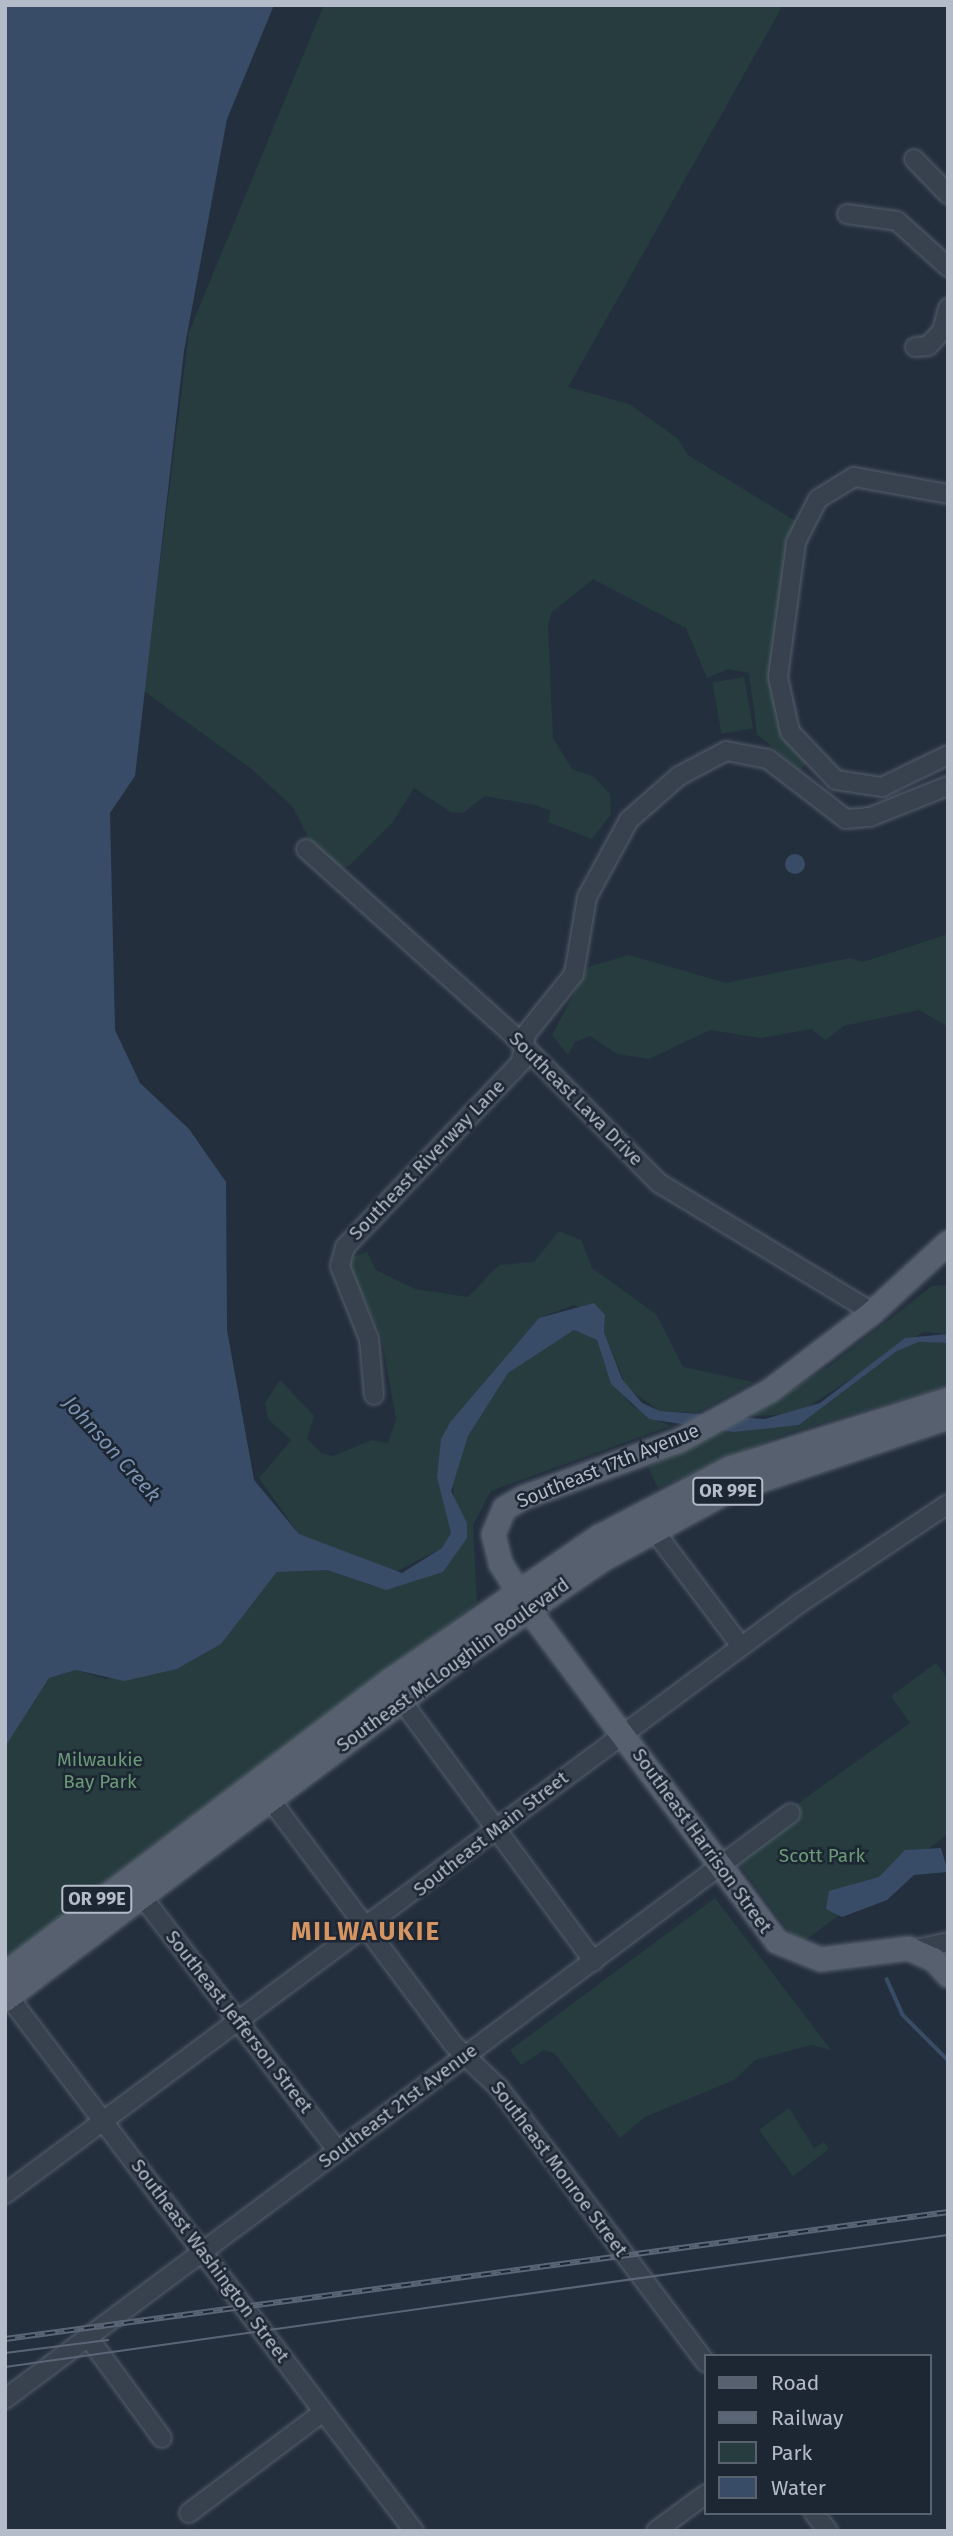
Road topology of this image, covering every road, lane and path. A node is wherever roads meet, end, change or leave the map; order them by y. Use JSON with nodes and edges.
{"nodes":[{"id":1,"x":914,"y":159,"type":"dead end"},
{"id":2,"x":948,"y":194,"type":"edge"},
{"id":3,"x":847,"y":214,"type":"dead end"},
{"id":4,"x":948,"y":267,"type":"edge"},
{"id":5,"x":948,"y":308,"type":"edge"},
{"id":6,"x":915,"y":346,"type":"dead end"},
{"id":7,"x":948,"y":495,"type":"edge"},
{"id":8,"x":948,"y":755,"type":"edge"},
{"id":9,"x":948,"y":786,"type":"edge"},
{"id":10,"x":306,"y":849,"type":"dead end"},
{"id":11,"x":523,"y":1050,"type":"junction"},
{"id":12,"x":948,"y":1242,"type":"edge"},
{"id":13,"x":872,"y":1312,"type":"junction"},
{"id":14,"x":374,"y":1395,"type":"dead end"},
{"id":15,"x":948,"y":1399,"type":"edge"},
{"id":16,"x":948,"y":1417,"type":"edge"},
{"id":17,"x":948,"y":1504,"type":"edge"},
{"id":18,"x":653,"y":1529,"type":"junction"},
{"id":19,"x":522,"y":1598,"type":"junction"},
{"id":20,"x":741,"y":1646,"type":"junction"},
{"id":21,"x":401,"y":1700,"type":"junction"},
{"id":22,"x":622,"y":1734,"type":"junction"},
{"id":23,"x":262,"y":1789,"type":"junction"},
{"id":24,"x":791,"y":1814,"type":"dead end"},
{"id":25,"x":496,"y":1828,"type":"junction"},
{"id":26,"x":720,"y":1866,"type":"junction"},
{"id":27,"x":140,"y":1894,"type":"junction"},
{"id":28,"x":366,"y":1930,"type":"junction"},
{"id":29,"x":948,"y":1942,"type":"edge"},
{"id":30,"x":916,"y":1950,"type":"junction"},
{"id":31,"x":594,"y":1962,"type":"junction"},
{"id":32,"x":5,"y":1973,"type":"edge"},
{"id":33,"x":948,"y":1975,"type":"edge"},
{"id":34,"x":7,"y":1996,"type":"edge"},
{"id":35,"x":240,"y":2023,"type":"junction"},
{"id":36,"x":467,"y":2055,"type":"junction"},
{"id":37,"x":104,"y":2120,"type":"junction"},
{"id":38,"x":338,"y":2151,"type":"junction"},
{"id":39,"x":5,"y":2194,"type":"edge"},
{"id":40,"x":202,"y":2252,"type":"junction"},
{"id":41,"x":88,"y":2337,"type":"junction"},
{"id":42,"x":704,"y":2360,"type":"edge"},
{"id":43,"x":5,"y":2399,"type":"edge"},
{"id":44,"x":323,"y":2412,"type":"junction"},
{"id":45,"x":162,"y":2438,"type":"dead end"},
{"id":46,"x":704,"y":2495,"type":"edge"},
{"id":47,"x":189,"y":2513,"type":"dead end"},
{"id":48,"x":816,"y":2515,"type":"edge"},
{"id":49,"x":414,"y":2531,"type":"edge"},
{"id":50,"x":656,"y":2531,"type":"edge"},
{"id":51,"x":828,"y":2531,"type":"edge"}],
"edges":[{"from":1,"to":2,"type":"street"},
{"from":3,"to":4,"type":"street"},
{"from":5,"to":6,"type":"street"},
{"from":7,"to":8,"type":"street"},
{"from":9,"to":11,"type":"street","name":"Southeast Riverway Lane"},
{"from":10,"to":11,"type":"street","name":"Southeast Lava Drive"},
{"from":11,"to":13,"type":"street","name":"Southeast Lava Drive"},
{"from":11,"to":14,"type":"street","name":"Southeast Riverway Lane"},
{"from":12,"to":13,"type":"main road","name":"Southeast 17th Avenue"},
{"from":13,"to":19,"type":"main road","name":"Southeast 17th Avenue"},
{"from":15,"to":19,"type":"main road","name":"Southeast McLoughlin Boulevard","number":"OR 99E"},
{"from":16,"to":18,"type":"main road","name":"Southeast McLoughlin Boulevard","number":"OR 99E"},
{"from":17,"to":20,"type":"street","name":"Southeast Main Street"},
{"from":18,"to":19,"type":"main road","name":"Southeast McLoughlin Boulevard","number":"OR 99E"},
{"from":18,"to":20,"type":"street"},
{"from":19,"to":21,"type":"main road","name":"Southeast McLoughlin Boulevard","number":"OR 99E"},
{"from":19,"to":22,"type":"main road","name":"Southeast Harrison Street"},
{"from":19,"to":23,"type":"main road","name":"Southeast McLoughlin Boulevard","number":"OR 99E"},
{"from":20,"to":22,"type":"street","name":"Southeast Main Street"},
{"from":21,"to":23,"type":"main road","name":"Southeast McLoughlin Boulevard","number":"OR 99E"},
{"from":21,"to":25,"type":"street"},
{"from":22,"to":25,"type":"street","name":"Southeast Main Street"},
{"from":22,"to":26,"type":"main road","name":"Southeast Harrison Street"},
{"from":23,"to":27,"type":"main road","name":"Southeast McLoughlin Boulevard","number":"OR 99E"},
{"from":23,"to":28,"type":"street","name":"Southeast Monroe Street"},
{"from":23,"to":32,"type":"main road","name":"Southeast McLoughlin Boulevard","number":"OR 99E"},
{"from":24,"to":26,"type":"street","name":"Southeast 21st Avenue"},
{"from":25,"to":28,"type":"street","name":"Southeast Main Street"},
{"from":25,"to":31,"type":"street"},
{"from":26,"to":30,"type":"main road","name":"Southeast Harrison Street"},
{"from":26,"to":31,"type":"street","name":"Southeast 21st Avenue"},
{"from":27,"to":34,"type":"main road","name":"Southeast McLoughlin Boulevard","number":"OR 99E"},
{"from":27,"to":35,"type":"street","name":"Southeast Jefferson Street"},
{"from":28,"to":35,"type":"street","name":"Southeast Main Street"},
{"from":28,"to":36,"type":"street","name":"Southeast Monroe Street"},
{"from":29,"to":30,"type":"street"},
{"from":30,"to":33,"type":"main road"},
{"from":31,"to":36,"type":"street","name":"Southeast 21st Avenue"},
{"from":34,"to":37,"type":"street","name":"Southeast Washington Street"},
{"from":35,"to":37,"type":"street","name":"Southeast Main Street"},
{"from":35,"to":38,"type":"street","name":"Southeast Jefferson Street"},
{"from":36,"to":38,"type":"street","name":"Southeast 21st Avenue"},
{"from":36,"to":42,"type":"street","name":"Southeast Monroe Street"},
{"from":37,"to":39,"type":"street","name":"Southeast Main Street"},
{"from":37,"to":40,"type":"street","name":"Southeast Washington Street"},
{"from":38,"to":40,"type":"street","name":"Southeast 21st Avenue"},
{"from":40,"to":41,"type":"street","name":"Southeast 21st Avenue"},
{"from":40,"to":44,"type":"street","name":"Southeast Washington Street"},
{"from":41,"to":43,"type":"street","name":"Southeast 21st Avenue"},
{"from":41,"to":45,"type":"street"},
{"from":44,"to":47,"type":"street"},
{"from":44,"to":49,"type":"street","name":"Southeast Washington Street"},
{"from":46,"to":50,"type":"street"},
{"from":48,"to":51,"type":"street"}]}
